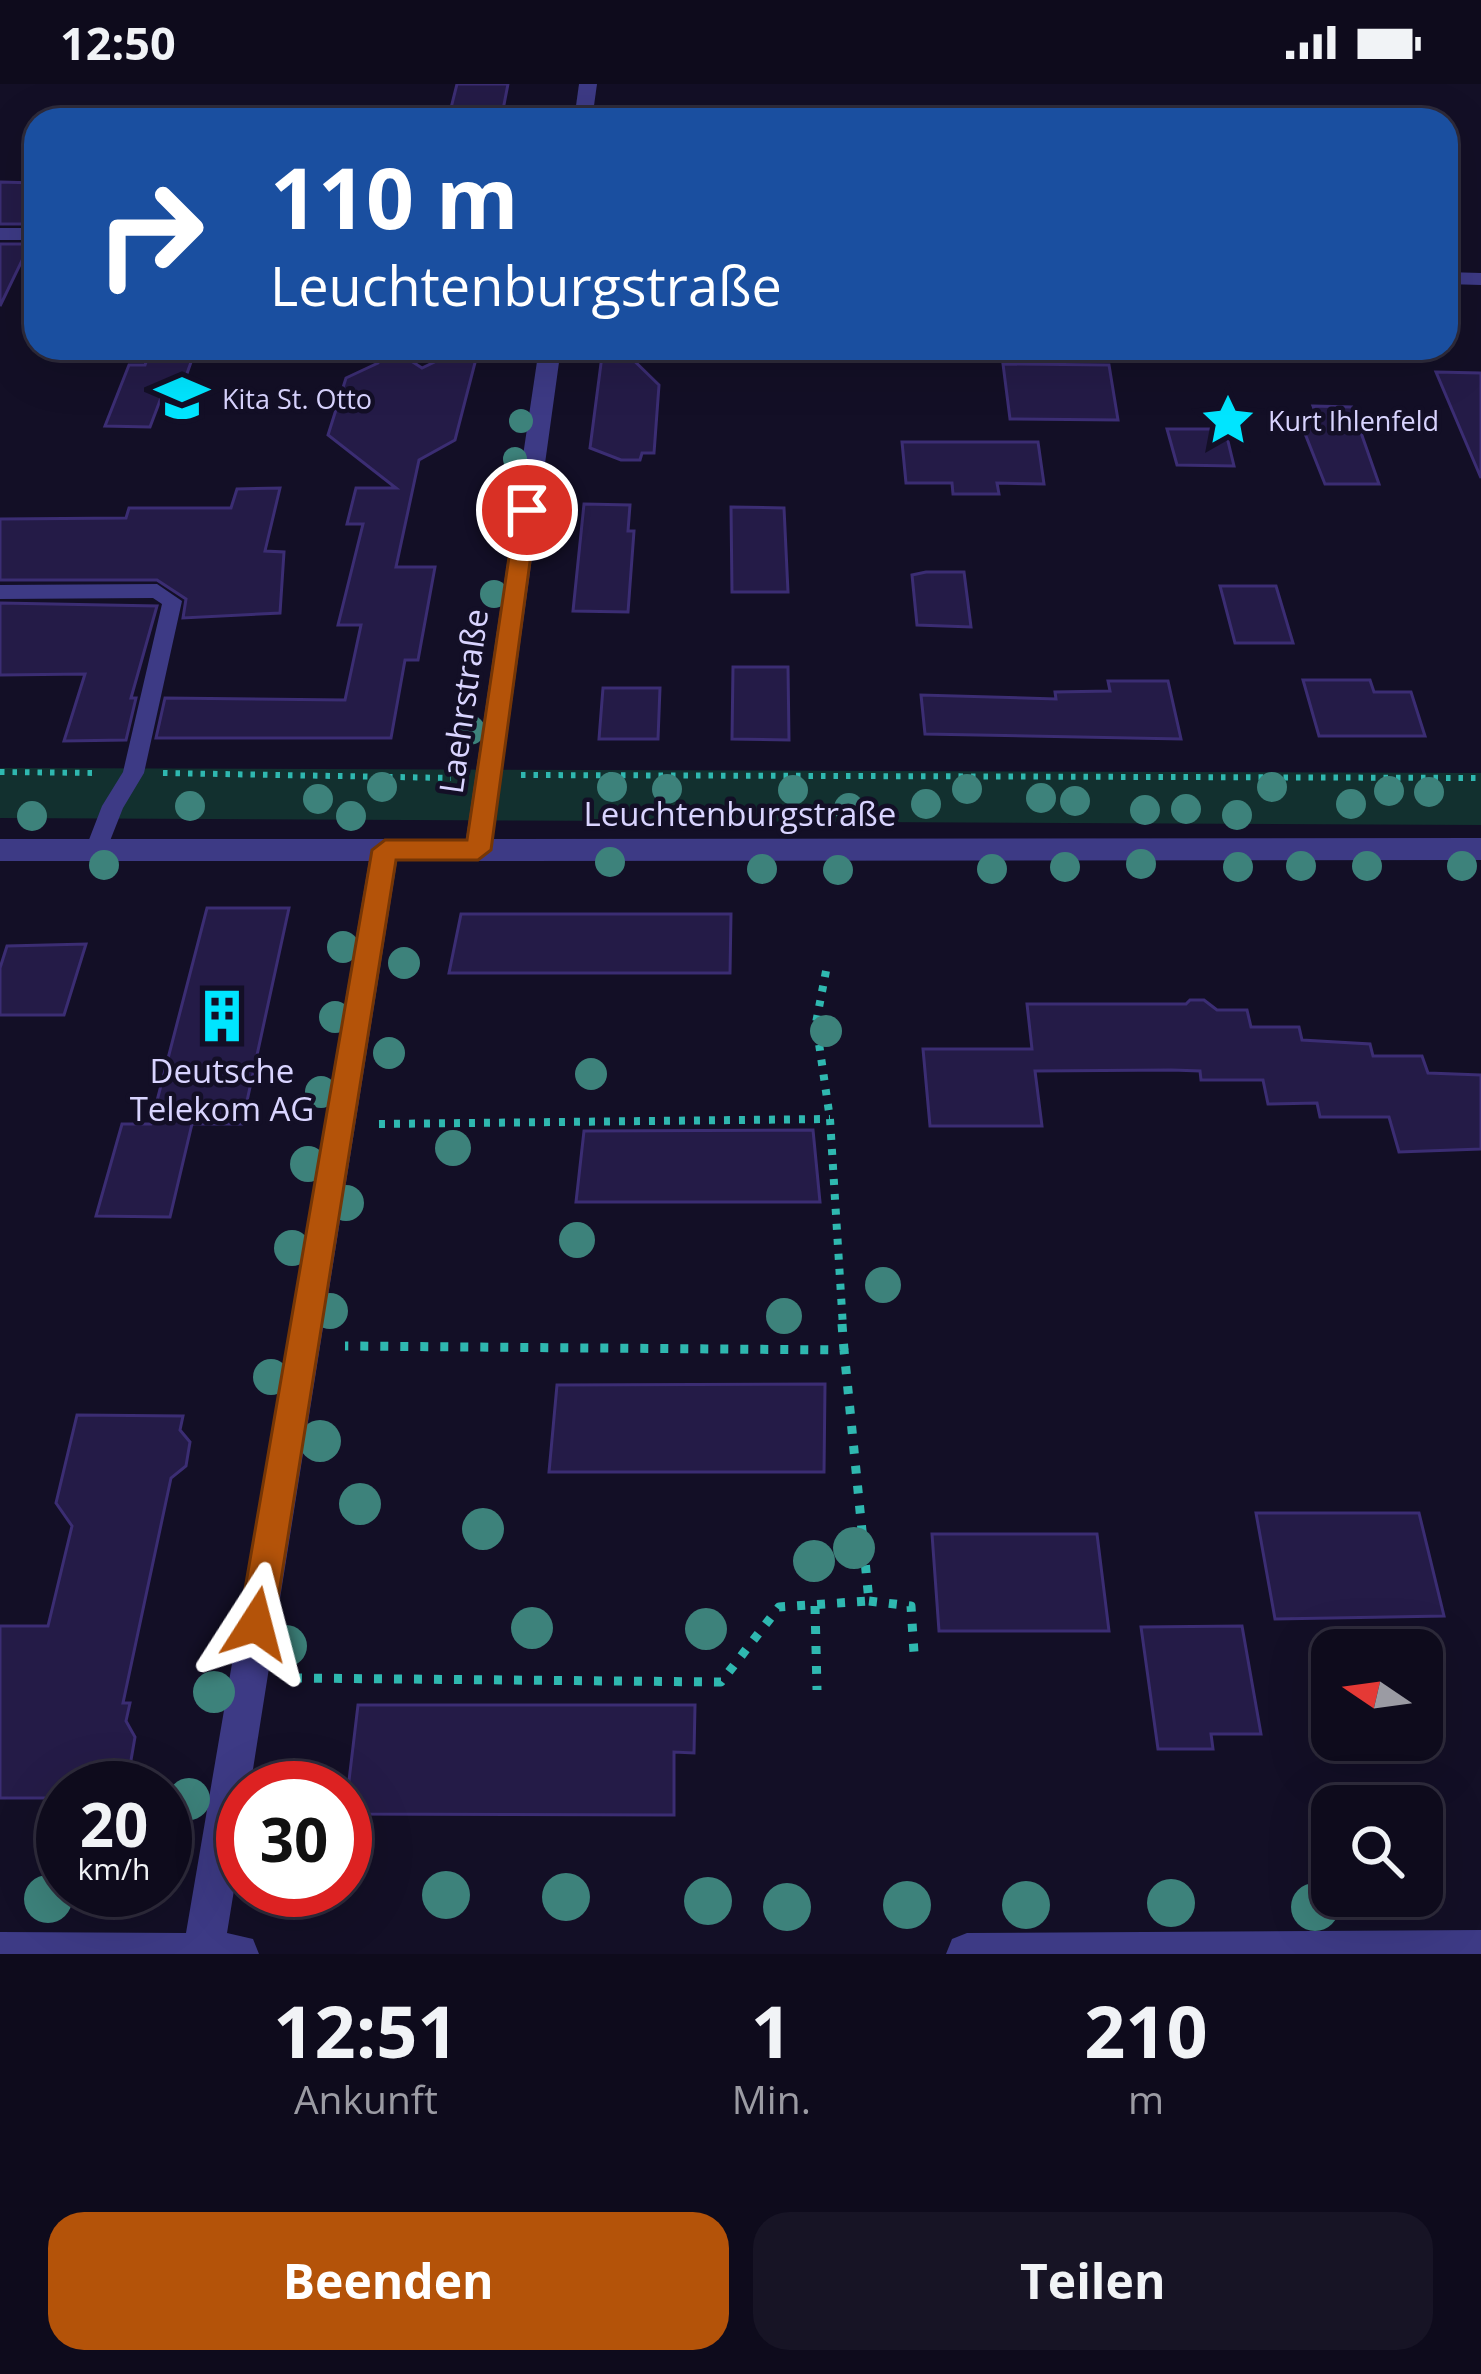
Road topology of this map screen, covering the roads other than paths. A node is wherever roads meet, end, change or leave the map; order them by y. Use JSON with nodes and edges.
{"nodes":[{"id":1,"x":548,"y":360,"type":"edge"},
{"id":2,"x":0,"y":592,"type":"edge"},
{"id":3,"x":1481,"y":849,"type":"edge"},
{"id":4,"x":0,"y":850,"type":"edge"},
{"id":5,"x":97,"y":850,"type":"junction"},
{"id":6,"x":385,"y":850,"type":"junction"},
{"id":7,"x":478,"y":850,"type":"junction"},
{"id":8,"x":1481,"y":1951,"type":"edge"},
{"id":9,"x":0,"y":1953,"type":"edge"},
{"id":10,"x":203,"y":1953,"type":"edge"},
{"id":11,"x":238,"y":1954,"type":"edge"},
{"id":12,"x":967,"y":1954,"type":"edge"}],
"edges":[{"from":1,"to":7,"type":"street","name":"Laehrstraße"},
{"from":2,"to":5,"type":"lane"},
{"from":3,"to":7,"type":"street","name":"Leuchtenburgstraße"},
{"from":4,"to":5,"type":"street","name":"Leuchtenburgstraße"},
{"from":5,"to":6,"type":"street","name":"Leuchtenburgstraße"},
{"from":6,"to":7,"type":"street","name":"Leuchtenburgstraße"},
{"from":6,"to":10,"type":"street"},
{"from":8,"to":12,"type":"street"},
{"from":9,"to":10,"type":"street"},
{"from":10,"to":11,"type":"street"}]}
